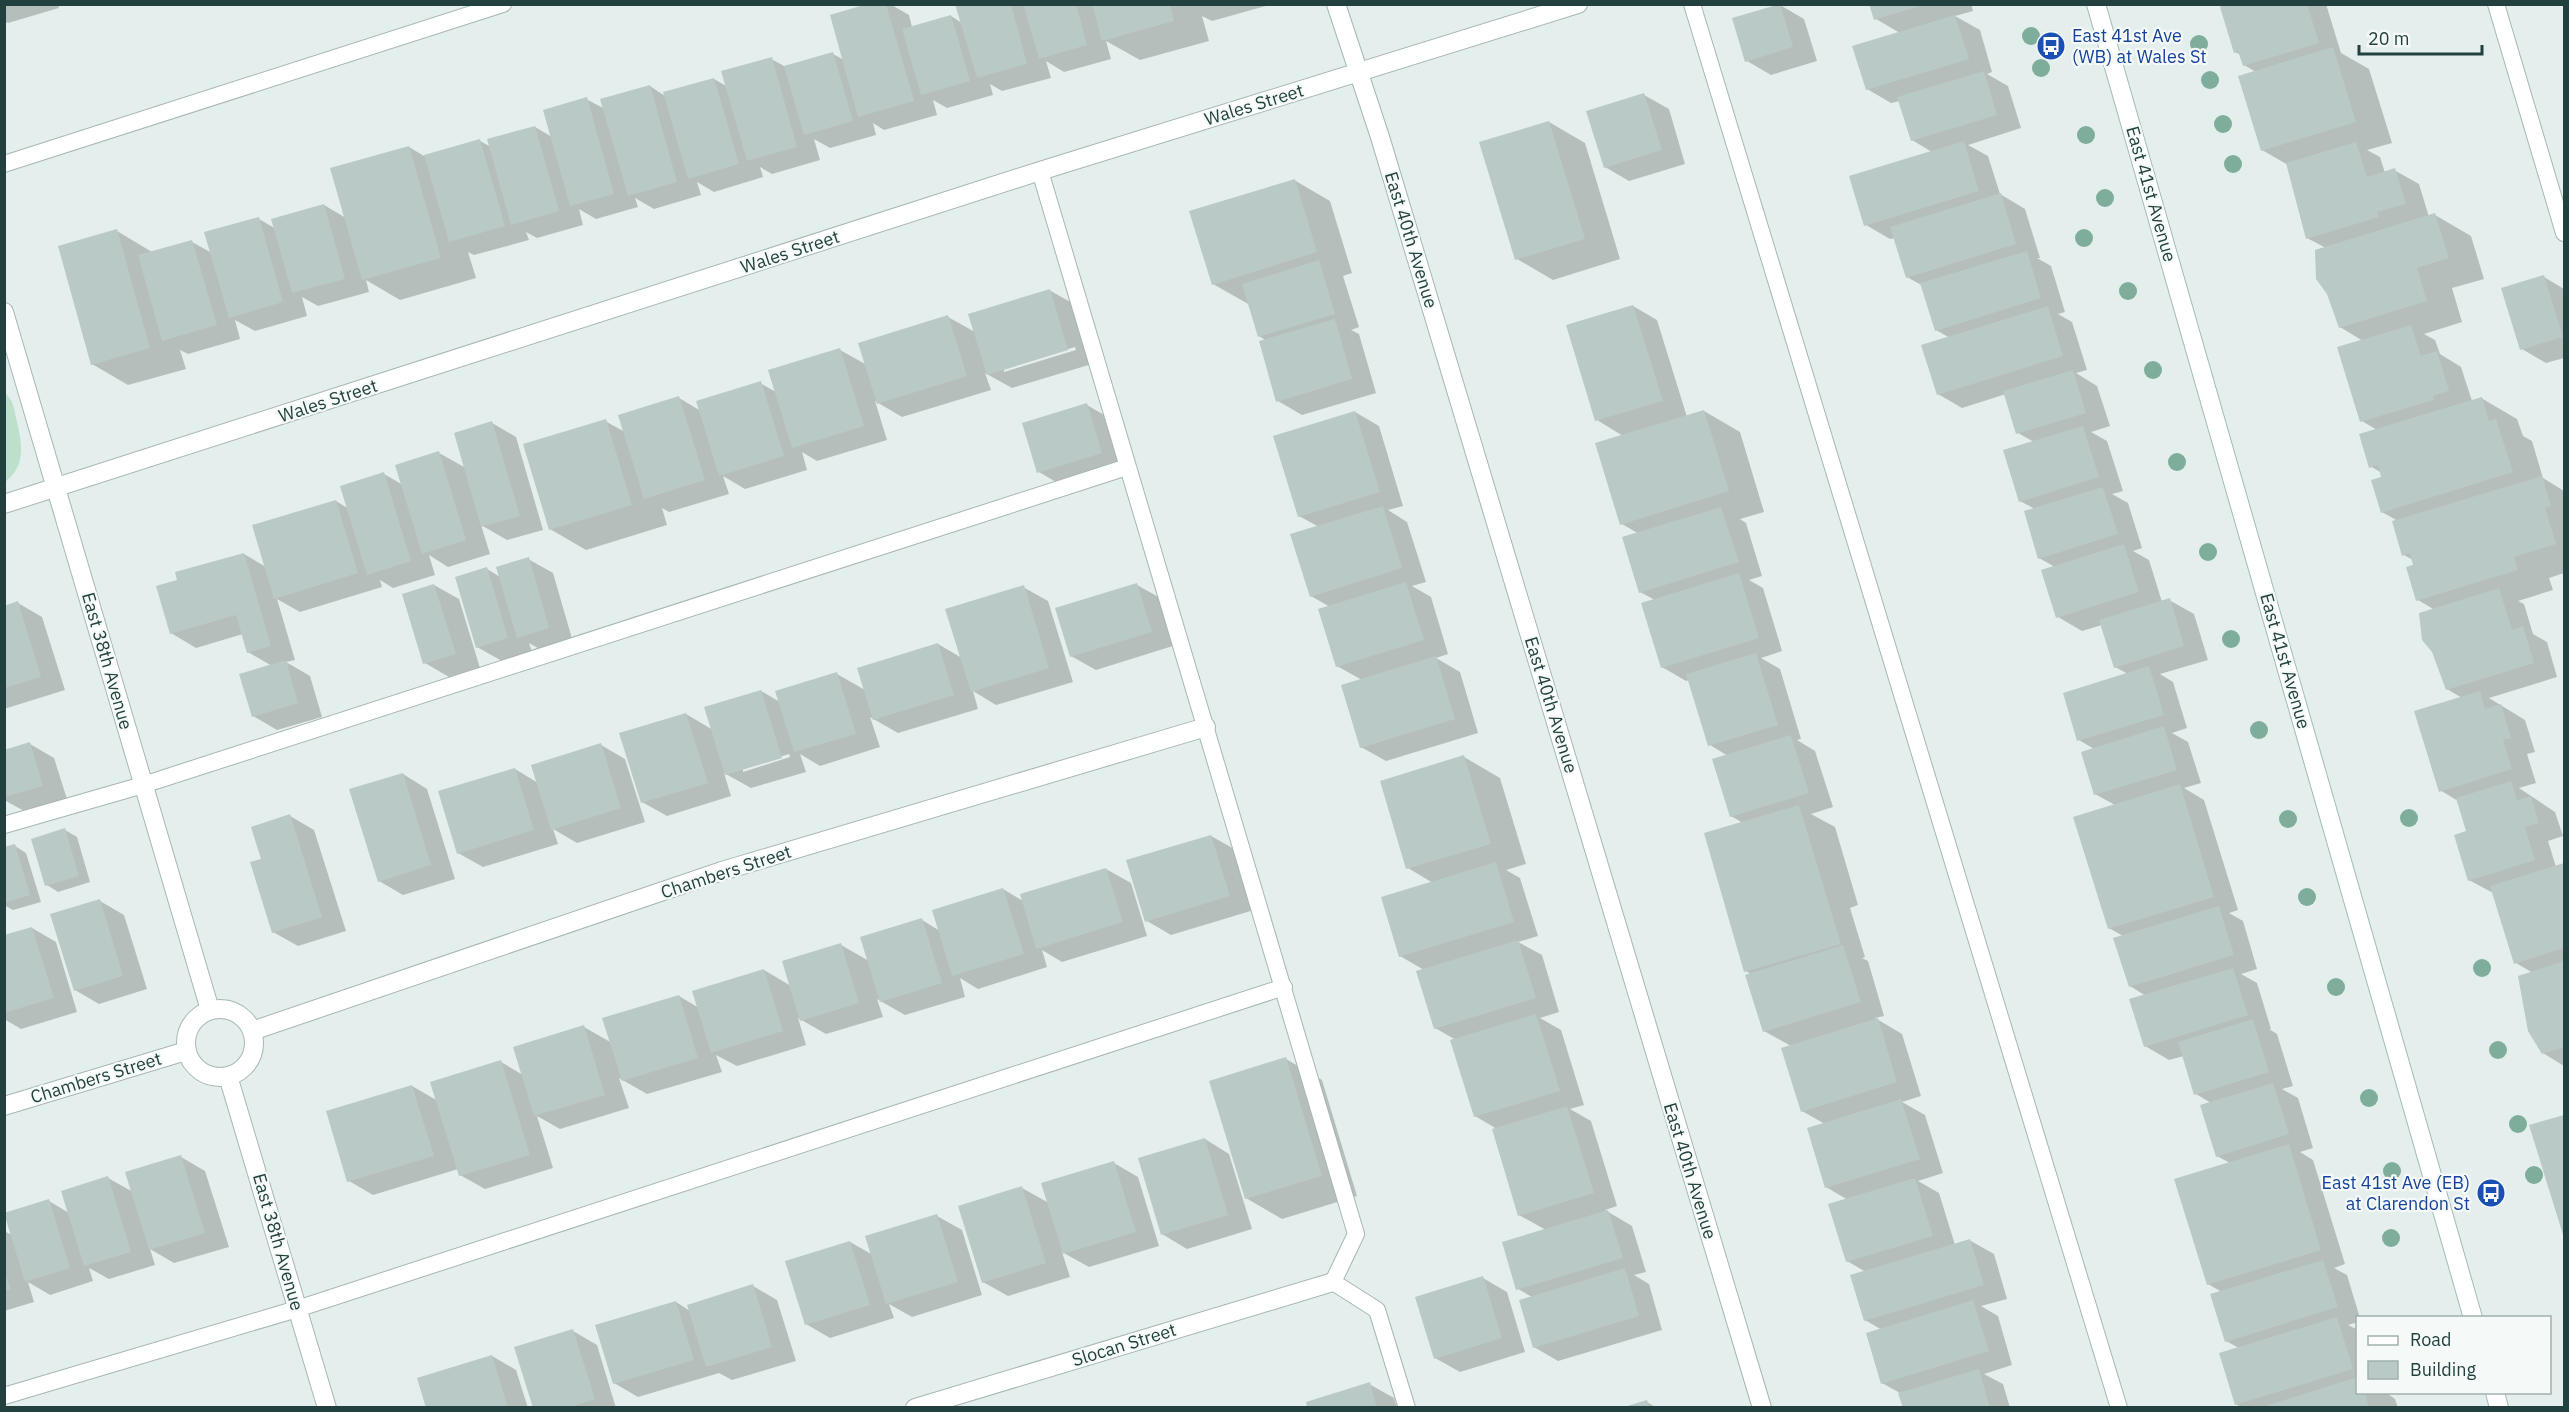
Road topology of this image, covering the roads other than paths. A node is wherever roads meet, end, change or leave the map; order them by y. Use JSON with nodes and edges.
{"nodes":[{"id":1,"x":502,"y":4,"type":"edge"},
{"id":2,"x":1336,"y":4,"type":"edge"},
{"id":3,"x":1578,"y":4,"type":"edge"},
{"id":4,"x":1692,"y":4,"type":"edge"},
{"id":5,"x":2096,"y":4,"type":"edge"},
{"id":6,"x":2496,"y":4,"type":"edge"},
{"id":7,"x":1359,"y":73,"type":"junction"},
{"id":8,"x":4,"y":164,"type":"edge"},
{"id":9,"x":1040,"y":171,"type":"junction"},
{"id":10,"x":2565,"y":233,"type":"edge"},
{"id":11,"x":4,"y":312,"type":"edge"},
{"id":12,"x":1127,"y":467,"type":"junction"},
{"id":13,"x":57,"y":488,"type":"junction"},
{"id":14,"x":4,"y":504,"type":"edge"},
{"id":15,"x":1206,"y":727,"type":"junction"},
{"id":16,"x":143,"y":784,"type":"junction"},
{"id":17,"x":4,"y":825,"type":"edge"},
{"id":18,"x":1284,"y":987,"type":"junction"},
{"id":19,"x":210,"y":1010,"type":"junction"},
{"id":20,"x":252,"y":1031,"type":"junction"},
{"id":21,"x":186,"y":1051,"type":"junction"},
{"id":22,"x":228,"y":1076,"type":"junction"},
{"id":23,"x":4,"y":1106,"type":"edge"},
{"id":24,"x":1333,"y":1282,"type":"junction"},
{"id":25,"x":297,"y":1309,"type":"junction"},
{"id":26,"x":2473,"y":1316,"type":"edge"},
{"id":27,"x":4,"y":1396,"type":"edge"},
{"id":28,"x":327,"y":1407,"type":"edge"},
{"id":29,"x":915,"y":1407,"type":"edge"},
{"id":30,"x":1407,"y":1407,"type":"edge"},
{"id":31,"x":1762,"y":1407,"type":"edge"},
{"id":32,"x":2119,"y":1407,"type":"edge"}],
"edges":[{"from":1,"to":8,"type":"lane"},
{"from":2,"to":7,"type":"street","name":"East 40th Avenue"},
{"from":3,"to":7,"type":"street","name":"Wales Street"},
{"from":4,"to":32,"type":"lane"},
{"from":5,"to":26,"type":"street","name":"East 41st Avenue"},
{"from":6,"to":10,"type":"lane"},
{"from":7,"to":9,"type":"street","name":"Wales Street"},
{"from":7,"to":31,"type":"street","name":"East 40th Avenue"},
{"from":9,"to":12,"type":"lane"},
{"from":9,"to":13,"type":"street","name":"Wales Street"},
{"from":11,"to":13,"type":"street","name":"East 38th Avenue"},
{"from":12,"to":15,"type":"lane"},
{"from":12,"to":16,"type":"lane"},
{"from":13,"to":14,"type":"street","name":"Wales Street"},
{"from":13,"to":16,"type":"street","name":"East 38th Avenue"},
{"from":15,"to":18,"type":"lane"},
{"from":15,"to":20,"type":"street","name":"Chambers Street"},
{"from":16,"to":17,"type":"lane"},
{"from":16,"to":19,"type":"street","name":"East 38th Avenue"},
{"from":18,"to":24,"type":"lane"},
{"from":18,"to":25,"type":"lane"},
{"from":19,"to":20,"type":"street"},
{"from":19,"to":21,"type":"street"},
{"from":20,"to":22,"type":"street"},
{"from":21,"to":22,"type":"street"},
{"from":21,"to":23,"type":"street","name":"Chambers Street"},
{"from":22,"to":25,"type":"street","name":"East 38th Avenue"},
{"from":24,"to":29,"type":"street","name":"Slocan Street"},
{"from":24,"to":30,"type":"lane"},
{"from":25,"to":27,"type":"lane"},
{"from":25,"to":28,"type":"street","name":"East 38th Avenue"}]}
